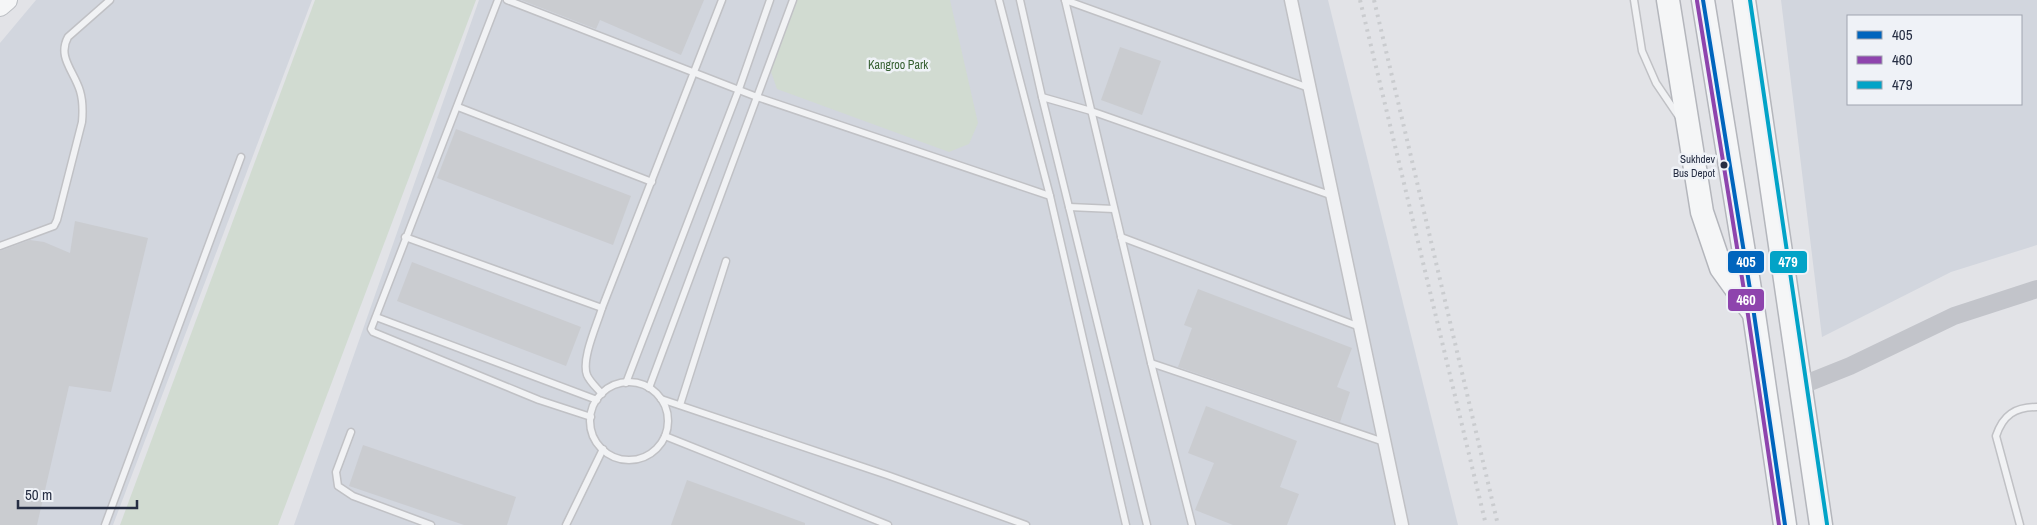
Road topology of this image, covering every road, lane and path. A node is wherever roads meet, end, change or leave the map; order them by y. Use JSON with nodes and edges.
{"nodes":[{"id":1,"x":7,"y":0,"type":"edge"},
{"id":2,"x":110,"y":0,"type":"edge"},
{"id":3,"x":498,"y":0,"type":"edge"},
{"id":4,"x":507,"y":0,"type":"edge"},
{"id":5,"x":722,"y":0,"type":"edge"},
{"id":6,"x":770,"y":0,"type":"edge"},
{"id":7,"x":793,"y":0,"type":"edge"},
{"id":8,"x":999,"y":0,"type":"edge"},
{"id":9,"x":1020,"y":0,"type":"edge"},
{"id":10,"x":1066,"y":0,"type":"edge"},
{"id":11,"x":1291,"y":0,"type":"edge"},
{"id":12,"x":1634,"y":0,"type":"edge"},
{"id":13,"x":1668,"y":0,"type":"edge"},
{"id":14,"x":1703,"y":0,"type":"edge"},
{"id":15,"x":1744,"y":0,"type":"edge"},
{"id":16,"x":0,"y":6,"type":"edge"},
{"id":17,"x":695,"y":72,"type":"junction"},
{"id":18,"x":1310,"y":88,"type":"junction"},
{"id":19,"x":738,"y":89,"type":"junction"},
{"id":20,"x":757,"y":97,"type":"junction"},
{"id":21,"x":1042,"y":97,"type":"junction"},
{"id":22,"x":458,"y":107,"type":"junction"},
{"id":23,"x":1091,"y":110,"type":"junction"},
{"id":24,"x":1689,"y":133,"type":"junction"},
{"id":25,"x":241,"y":157,"type":"dead end"},
{"id":26,"x":652,"y":182,"type":"junction"},
{"id":27,"x":1050,"y":196,"type":"junction"},
{"id":28,"x":1332,"y":196,"type":"junction"},
{"id":29,"x":1069,"y":207,"type":"junction"},
{"id":30,"x":1114,"y":209,"type":"junction"},
{"id":31,"x":405,"y":237,"type":"junction"},
{"id":32,"x":1121,"y":237,"type":"junction"},
{"id":33,"x":0,"y":246,"type":"edge"},
{"id":34,"x":726,"y":261,"type":"dead end"},
{"id":35,"x":2037,"y":289,"type":"edge"},
{"id":36,"x":602,"y":308,"type":"junction"},
{"id":37,"x":1754,"y":314,"type":"junction"},
{"id":38,"x":376,"y":317,"type":"junction"},
{"id":39,"x":1360,"y":326,"type":"junction"},
{"id":40,"x":1151,"y":363,"type":"junction"},
{"id":41,"x":626,"y":383,"type":"junction"},
{"id":42,"x":1800,"y":386,"type":"junction"},
{"id":43,"x":649,"y":388,"type":"junction"},
{"id":44,"x":599,"y":397,"type":"junction"},
{"id":45,"x":661,"y":399,"type":"junction"},
{"id":46,"x":680,"y":405,"type":"junction"},
{"id":47,"x":2037,"y":406,"type":"edge"},
{"id":48,"x":591,"y":418,"type":"junction"},
{"id":49,"x":351,"y":432,"type":"dead end"},
{"id":50,"x":665,"y":436,"type":"junction"},
{"id":51,"x":1385,"y":443,"type":"junction"},
{"id":52,"x":603,"y":449,"type":"junction"},
{"id":53,"x":413,"y":522,"type":"edge"},
{"id":54,"x":105,"y":525,"type":"edge"},
{"id":55,"x":431,"y":525,"type":"edge"},
{"id":56,"x":566,"y":525,"type":"edge"},
{"id":57,"x":888,"y":525,"type":"edge"},
{"id":58,"x":1026,"y":525,"type":"edge"},
{"id":59,"x":1126,"y":525,"type":"edge"},
{"id":60,"x":1148,"y":525,"type":"edge"},
{"id":61,"x":1192,"y":525,"type":"edge"},
{"id":62,"x":1402,"y":525,"type":"edge"},
{"id":63,"x":1785,"y":525,"type":"edge"},
{"id":64,"x":1821,"y":525,"type":"edge"},
{"id":65,"x":2020,"y":525,"type":"edge"}],
"edges":[{"from":1,"to":16,"type":"main road"},
{"from":2,"to":33,"type":"lane"},
{"from":3,"to":22,"type":"lane"},
{"from":4,"to":17,"type":"lane"},
{"from":5,"to":17,"type":"lane"},
{"from":6,"to":19,"type":"lane"},
{"from":7,"to":20,"type":"lane"},
{"from":8,"to":27,"type":"lane"},
{"from":9,"to":21,"type":"lane"},
{"from":10,"to":18,"type":"lane"},
{"from":10,"to":23,"type":"lane"},
{"from":11,"to":18,"type":"street"},
{"from":12,"to":24,"type":"lane"},
{"from":13,"to":24,"type":"highway"},
{"from":14,"to":37,"type":"highway"},
{"from":15,"to":42,"type":"highway"},
{"from":17,"to":19,"type":"lane"},
{"from":17,"to":26,"type":"lane"},
{"from":18,"to":28,"type":"street"},
{"from":19,"to":20,"type":"lane"},
{"from":19,"to":41,"type":"lane"},
{"from":20,"to":27,"type":"lane"},
{"from":20,"to":43,"type":"lane"},
{"from":21,"to":23,"type":"lane"},
{"from":21,"to":29,"type":"lane"},
{"from":22,"to":26,"type":"lane"},
{"from":22,"to":31,"type":"lane"},
{"from":23,"to":28,"type":"lane"},
{"from":23,"to":30,"type":"lane"},
{"from":24,"to":37,"type":"highway"},
{"from":25,"to":54,"type":"lane"},
{"from":26,"to":36,"type":"lane"},
{"from":27,"to":59,"type":"lane"},
{"from":28,"to":39,"type":"street"},
{"from":29,"to":30,"type":"lane"},
{"from":29,"to":60,"type":"lane"},
{"from":30,"to":32,"type":"lane"},
{"from":31,"to":36,"type":"lane"},
{"from":31,"to":38,"type":"lane"},
{"from":32,"to":39,"type":"lane"},
{"from":32,"to":40,"type":"lane"},
{"from":34,"to":46,"type":"lane"},
{"from":35,"to":42,"type":"street"},
{"from":36,"to":44,"type":"lane"},
{"from":37,"to":63,"type":"highway"},
{"from":38,"to":44,"type":"lane"},
{"from":38,"to":48,"type":"lane"},
{"from":39,"to":51,"type":"street"},
{"from":40,"to":51,"type":"lane"},
{"from":40,"to":61,"type":"lane"},
{"from":41,"to":43,"type":"lane"},
{"from":41,"to":44,"type":"lane"},
{"from":42,"to":64,"type":"highway"},
{"from":43,"to":45,"type":"lane"},
{"from":44,"to":48,"type":"lane"},
{"from":45,"to":46,"type":"lane"},
{"from":45,"to":50,"type":"lane"},
{"from":46,"to":58,"type":"lane"},
{"from":47,"to":65,"type":"lane"},
{"from":48,"to":52,"type":"lane"},
{"from":49,"to":53,"type":"lane"},
{"from":50,"to":52,"type":"lane"},
{"from":50,"to":57,"type":"lane"},
{"from":51,"to":62,"type":"street"},
{"from":52,"to":56,"type":"lane"},
{"from":53,"to":55,"type":"lane"}]}
